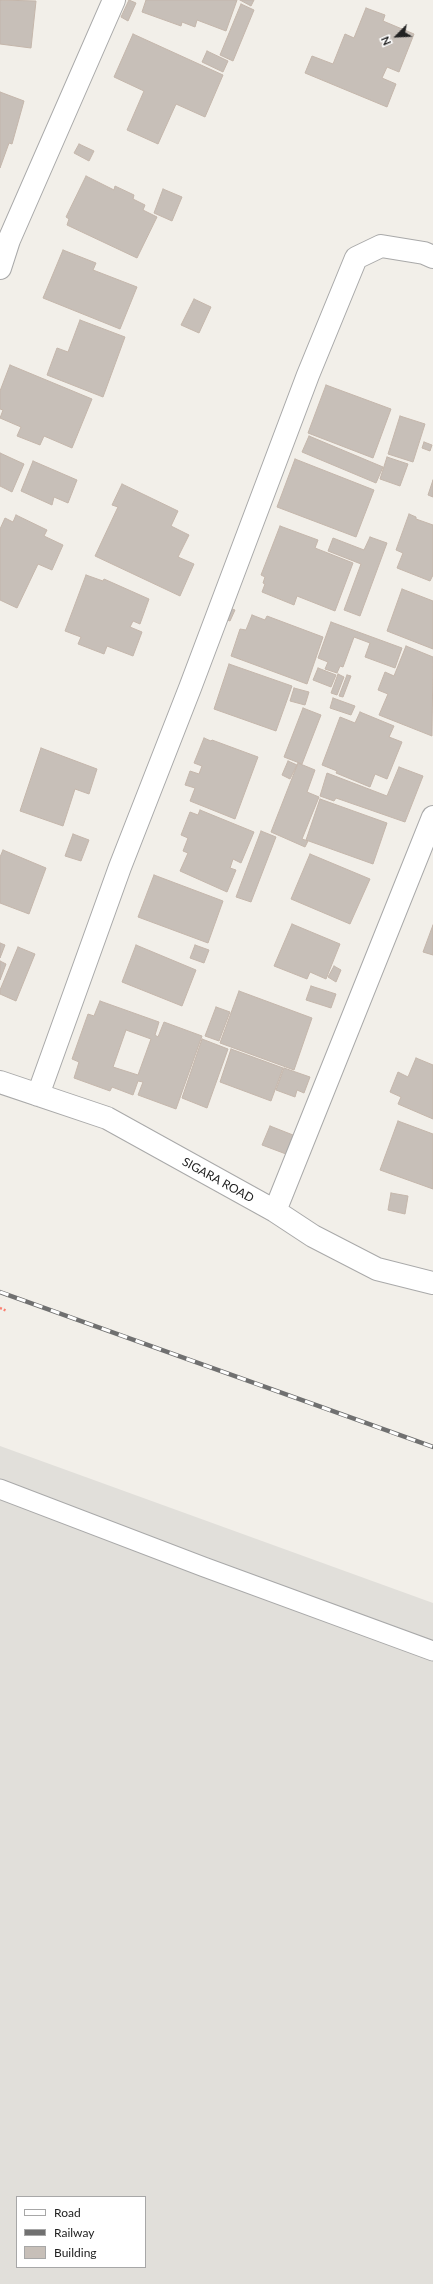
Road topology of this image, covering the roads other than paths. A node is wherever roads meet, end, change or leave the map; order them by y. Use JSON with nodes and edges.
{"nodes":[{"id":1,"x":114,"y":0,"type":"edge"},
{"id":2,"x":433,"y":257,"type":"edge"},
{"id":3,"x":0,"y":268,"type":"edge"},
{"id":4,"x":433,"y":817,"type":"edge"},
{"id":5,"x":0,"y":1082,"type":"edge"},
{"id":6,"x":38,"y":1095,"type":"junction"},
{"id":7,"x":275,"y":1211,"type":"junction"},
{"id":8,"x":433,"y":1283,"type":"edge"},
{"id":9,"x":0,"y":1489,"type":"edge"},
{"id":10,"x":433,"y":1650,"type":"edge"}],
"edges":[{"from":1,"to":3,"type":"street"},
{"from":2,"to":6,"type":"street"},
{"from":4,"to":7,"type":"street"},
{"from":5,"to":6,"type":"street","name":"SIGARA ROAD"},
{"from":6,"to":7,"type":"street","name":"SIGARA ROAD"},
{"from":7,"to":8,"type":"street","name":"SIGARA ROAD"},
{"from":9,"to":10,"type":"lane"}]}
